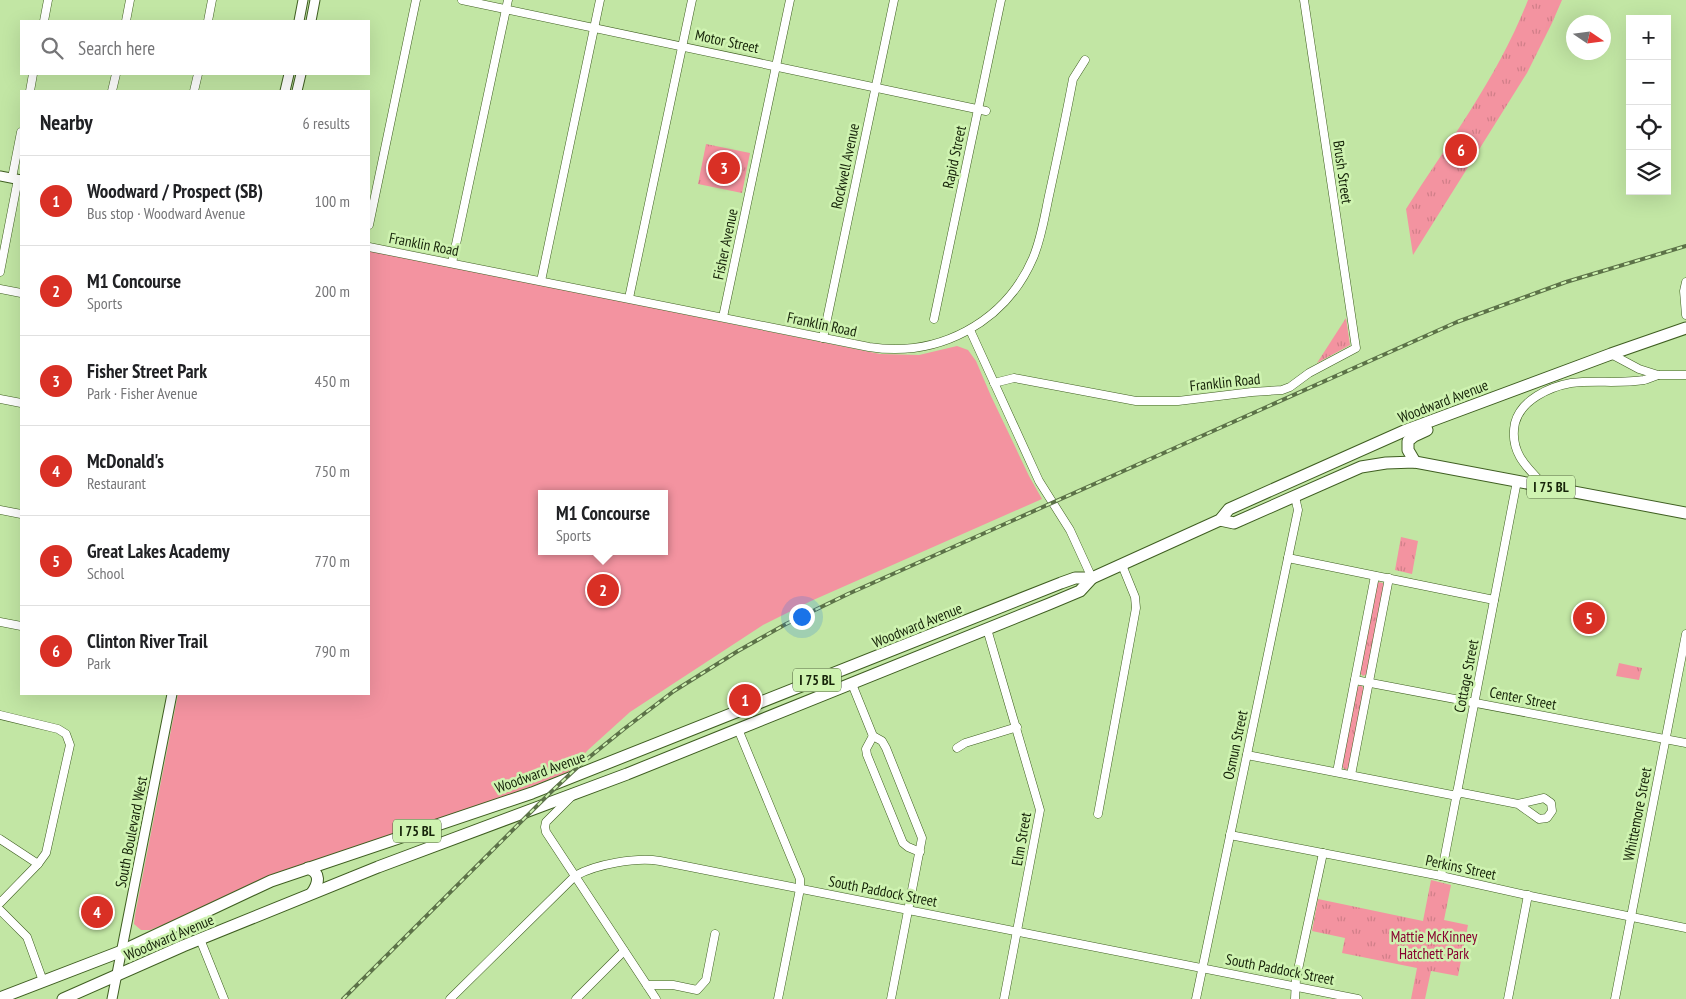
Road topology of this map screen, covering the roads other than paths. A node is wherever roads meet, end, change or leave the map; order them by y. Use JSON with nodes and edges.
{"nodes":[{"id":1,"x":48,"y":0,"type":"edge"},
{"id":2,"x":130,"y":0,"type":"edge"},
{"id":3,"x":212,"y":0,"type":"edge"},
{"id":4,"x":304,"y":0,"type":"edge"},
{"id":5,"x":315,"y":0,"type":"edge"},
{"id":6,"x":416,"y":0,"type":"edge"},
{"id":7,"x":462,"y":0,"type":"edge"},
{"id":8,"x":508,"y":0,"type":"edge"},
{"id":9,"x":600,"y":0,"type":"edge"},
{"id":10,"x":692,"y":0,"type":"edge"},
{"id":11,"x":790,"y":0,"type":"edge"},
{"id":12,"x":894,"y":0,"type":"edge"},
{"id":13,"x":1000,"y":0,"type":"edge"},
{"id":14,"x":1304,"y":0,"type":"edge"},
{"id":15,"x":506,"y":9,"type":"junction"},
{"id":16,"x":44,"y":20,"type":"edge"},
{"id":17,"x":126,"y":20,"type":"edge"},
{"id":18,"x":208,"y":20,"type":"edge"},
{"id":19,"x":299,"y":20,"type":"edge"},
{"id":20,"x":311,"y":20,"type":"edge"},
{"id":21,"x":594,"y":28,"type":"junction"},
{"id":22,"x":682,"y":46,"type":"junction"},
{"id":23,"x":1085,"y":60,"type":"dead end"},
{"id":24,"x":776,"y":66,"type":"junction"},
{"id":25,"x":33,"y":75,"type":"edge"},
{"id":26,"x":116,"y":75,"type":"edge"},
{"id":27,"x":198,"y":75,"type":"edge"},
{"id":28,"x":289,"y":75,"type":"edge"},
{"id":29,"x":301,"y":75,"type":"edge"},
{"id":30,"x":876,"y":87,"type":"junction"},
{"id":31,"x":30,"y":90,"type":"edge"},
{"id":32,"x":112,"y":90,"type":"edge"},
{"id":33,"x":194,"y":90,"type":"edge"},
{"id":34,"x":285,"y":90,"type":"edge"},
{"id":35,"x":297,"y":90,"type":"edge"},
{"id":36,"x":978,"y":109,"type":"junction"},
{"id":37,"x":986,"y":111,"type":"dead end"},
{"id":38,"x":20,"y":144,"type":"edge"},
{"id":39,"x":0,"y":176,"type":"edge"},
{"id":40,"x":17,"y":179,"type":"edge"},
{"id":41,"x":370,"y":220,"type":"edge"},
{"id":42,"x":370,"y":247,"type":"edge"},
{"id":43,"x":452,"y":263,"type":"junction"},
{"id":44,"x":0,"y":272,"type":"edge"},
{"id":45,"x":541,"y":281,"type":"junction"},
{"id":46,"x":1686,"y":282,"type":"edge"},
{"id":47,"x":0,"y":288,"type":"edge"},
{"id":48,"x":20,"y":293,"type":"edge"},
{"id":49,"x":629,"y":298,"type":"junction"},
{"id":50,"x":1686,"y":315,"type":"edge"},
{"id":51,"x":723,"y":317,"type":"junction"},
{"id":52,"x":934,"y":319,"type":"dead end"},
{"id":53,"x":1686,"y":328,"type":"edge"},
{"id":54,"x":970,"y":330,"type":"junction"},
{"id":55,"x":823,"y":338,"type":"junction"},
{"id":56,"x":1611,"y":354,"type":"junction"},
{"id":57,"x":1658,"y":375,"type":"junction"},
{"id":58,"x":1686,"y":375,"type":"edge"},
{"id":59,"x":994,"y":382,"type":"junction"},
{"id":60,"x":1282,"y":390,"type":"joint"},
{"id":61,"x":0,"y":399,"type":"edge"},
{"id":62,"x":20,"y":403,"type":"edge"},
{"id":63,"x":1473,"y":406,"type":"junction"},
{"id":64,"x":1415,"y":462,"type":"junction"},
{"id":65,"x":1517,"y":481,"type":"junction"},
{"id":66,"x":1545,"y":486,"type":"junction"},
{"id":67,"x":1295,"y":497,"type":"junction"},
{"id":68,"x":0,"y":510,"type":"edge"},
{"id":69,"x":1686,"y":513,"type":"edge"},
{"id":70,"x":20,"y":514,"type":"edge"},
{"id":71,"x":1220,"y":520,"type":"junction"},
{"id":72,"x":1288,"y":558,"type":"junction"},
{"id":73,"x":1122,"y":565,"type":"junction"},
{"id":74,"x":1375,"y":576,"type":"junction"},
{"id":75,"x":1092,"y":578,"type":"junction"},
{"id":76,"x":1389,"y":578,"type":"junction"},
{"id":77,"x":1494,"y":600,"type":"junction"},
{"id":78,"x":0,"y":622,"type":"edge"},
{"id":79,"x":20,"y":626,"type":"edge"},
{"id":80,"x":987,"y":629,"type":"junction"},
{"id":81,"x":1686,"y":634,"type":"edge"},
{"id":82,"x":898,"y":648,"type":"junction"},
{"id":83,"x":1355,"y":680,"type":"junction"},
{"id":84,"x":815,"y":681,"type":"junction"},
{"id":85,"x":1369,"y":682,"type":"junction"},
{"id":86,"x":852,"y":684,"type":"junction"},
{"id":87,"x":172,"y":695,"type":"edge"},
{"id":88,"x":1474,"y":702,"type":"junction"},
{"id":89,"x":0,"y":715,"type":"edge"},
{"id":90,"x":1017,"y":728,"type":"junction"},
{"id":91,"x":738,"y":729,"type":"junction"},
{"id":92,"x":873,"y":736,"type":"junction"},
{"id":93,"x":1665,"y":739,"type":"junction"},
{"id":94,"x":1686,"y":743,"type":"edge"},
{"id":95,"x":957,"y":748,"type":"dead end"},
{"id":96,"x":1247,"y":755,"type":"junction"},
{"id":97,"x":1337,"y":772,"type":"junction"},
{"id":98,"x":1351,"y":775,"type":"junction"},
{"id":99,"x":1457,"y":794,"type":"junction"},
{"id":100,"x":572,"y":795,"type":"junction"},
{"id":101,"x":1518,"y":804,"type":"dead end"},
{"id":102,"x":1098,"y":814,"type":"dead end"},
{"id":103,"x":1230,"y":835,"type":"junction"},
{"id":104,"x":0,"y":839,"type":"edge"},
{"id":105,"x":920,"y":852,"type":"junction"},
{"id":106,"x":1322,"y":853,"type":"junction"},
{"id":107,"x":38,"y":864,"type":"junction"},
{"id":108,"x":308,"y":868,"type":"junction"},
{"id":109,"x":575,"y":876,"type":"junction"},
{"id":110,"x":1441,"y":876,"type":"junction"},
{"id":111,"x":800,"y":889,"type":"junction"},
{"id":112,"x":312,"y":893,"type":"junction"},
{"id":113,"x":1528,"y":895,"type":"junction"},
{"id":114,"x":0,"y":903,"type":"edge"},
{"id":115,"x":0,"y":910,"type":"edge"},
{"id":116,"x":908,"y":910,"type":"junction"},
{"id":117,"x":1631,"y":917,"type":"junction"},
{"id":118,"x":1686,"y":928,"type":"edge"},
{"id":119,"x":1017,"y":931,"type":"junction"},
{"id":120,"x":715,"y":934,"type":"dead end"},
{"id":121,"x":200,"y":939,"type":"junction"},
{"id":122,"x":122,"y":951,"type":"junction"},
{"id":123,"x":624,"y":951,"type":"junction"},
{"id":124,"x":1202,"y":968,"type":"junction"},
{"id":125,"x":117,"y":975,"type":"junction"},
{"id":126,"x":43,"y":981,"type":"junction"},
{"id":127,"x":647,"y":985,"type":"junction"},
{"id":128,"x":1296,"y":987,"type":"junction"},
{"id":129,"x":0,"y":998,"type":"edge"},
{"id":130,"x":16,"y":999,"type":"edge"},
{"id":131,"x":63,"y":999,"type":"edge"},
{"id":132,"x":112,"y":999,"type":"edge"},
{"id":133,"x":224,"y":999,"type":"edge"},
{"id":134,"x":450,"y":999,"type":"edge"},
{"id":135,"x":576,"y":999,"type":"edge"},
{"id":136,"x":656,"y":999,"type":"edge"},
{"id":137,"x":778,"y":999,"type":"edge"},
{"id":138,"x":891,"y":999,"type":"edge"},
{"id":139,"x":1004,"y":999,"type":"edge"},
{"id":140,"x":1196,"y":999,"type":"edge"},
{"id":141,"x":1295,"y":999,"type":"edge"},
{"id":142,"x":1358,"y":999,"type":"edge"},
{"id":143,"x":1508,"y":999,"type":"edge"},
{"id":144,"x":1615,"y":999,"type":"edge"}],
"edges":[{"from":1,"to":16,"type":"street"},
{"from":2,"to":17,"type":"street"},
{"from":3,"to":18,"type":"street"},
{"from":4,"to":19,"type":"street"},
{"from":5,"to":20,"type":"street"},
{"from":6,"to":41,"type":"street"},
{"from":7,"to":15,"type":"street","name":"Motor Street"},
{"from":8,"to":15,"type":"street"},
{"from":9,"to":21,"type":"street"},
{"from":10,"to":22,"type":"street"},
{"from":11,"to":24,"type":"street","name":"Fisher Avenue"},
{"from":12,"to":30,"type":"street","name":"Rockwell Avenue"},
{"from":13,"to":36,"type":"street","name":"Rapid Street"},
{"from":14,"to":60,"type":"street","name":"Brush Street"},
{"from":15,"to":21,"type":"street","name":"Motor Street"},
{"from":15,"to":43,"type":"street"},
{"from":21,"to":22,"type":"street","name":"Motor Street"},
{"from":21,"to":45,"type":"street"},
{"from":22,"to":24,"type":"street","name":"Motor Street"},
{"from":22,"to":49,"type":"street"},
{"from":23,"to":54,"type":"street","name":"Franklin Road"},
{"from":24,"to":30,"type":"street","name":"Motor Street"},
{"from":24,"to":51,"type":"street","name":"Fisher Avenue"},
{"from":25,"to":31,"type":"street"},
{"from":26,"to":32,"type":"street"},
{"from":27,"to":33,"type":"street"},
{"from":28,"to":34,"type":"street"},
{"from":29,"to":35,"type":"street"},
{"from":30,"to":36,"type":"street","name":"Motor Street"},
{"from":30,"to":55,"type":"street","name":"Rockwell Avenue"},
{"from":36,"to":37,"type":"street","name":"Motor Street"},
{"from":36,"to":52,"type":"street","name":"Rapid Street"},
{"from":38,"to":40,"type":"street"},
{"from":39,"to":40,"type":"street"},
{"from":40,"to":44,"type":"street"},
{"from":42,"to":43,"type":"street","name":"Franklin Road"},
{"from":43,"to":45,"type":"street","name":"Franklin Road"},
{"from":45,"to":49,"type":"street","name":"Franklin Road"},
{"from":46,"to":50,"type":"street"},
{"from":47,"to":48,"type":"street"},
{"from":49,"to":51,"type":"street","name":"Franklin Road"},
{"from":51,"to":55,"type":"street","name":"Franklin Road"},
{"from":53,"to":56,"type":"main road","name":"Woodward Avenue","number":"I 75 BL"},
{"from":54,"to":55,"type":"street","name":"Franklin Road"},
{"from":54,"to":59,"type":"street"},
{"from":56,"to":57,"type":"street"},
{"from":56,"to":63,"type":"main road","name":"Woodward Avenue","number":"I 75 BL"},
{"from":57,"to":58,"type":"street"},
{"from":57,"to":66,"type":"street"},
{"from":59,"to":60,"type":"street","name":"Franklin Road"},
{"from":59,"to":75,"type":"street"},
{"from":61,"to":62,"type":"street"},
{"from":63,"to":64,"type":"main road"},
{"from":63,"to":71,"type":"main road","name":"Woodward Avenue","number":"I 75 BL"},
{"from":64,"to":65,"type":"main road","name":"Woodward Avenue","number":"I 75 BL"},
{"from":64,"to":67,"type":"main road","name":"Woodward Avenue","number":"I 75 BL"},
{"from":65,"to":66,"type":"main road","name":"Woodward Avenue","number":"I 75 BL"},
{"from":65,"to":77,"type":"street","name":"Cottage Street"},
{"from":66,"to":69,"type":"main road","name":"Woodward Avenue","number":"I 75 BL"},
{"from":67,"to":71,"type":"main road","name":"Woodward Avenue","number":"I 75 BL"},
{"from":67,"to":72,"type":"street","name":"Osmun Street"},
{"from":68,"to":70,"type":"street"},
{"from":71,"to":73,"type":"main road","name":"Woodward Avenue","number":"I 75 BL"},
{"from":72,"to":74,"type":"street"},
{"from":72,"to":96,"type":"street","name":"Osmun Street"},
{"from":73,"to":75,"type":"main road","name":"Woodward Avenue","number":"I 75 BL"},
{"from":73,"to":102,"type":"street"},
{"from":74,"to":76,"type":"street"},
{"from":74,"to":83,"type":"street"},
{"from":75,"to":80,"type":"main road","name":"Woodward Avenue","number":"I 75 BL"},
{"from":75,"to":82,"type":"main road","name":"Woodward Avenue","number":"I 75 BL"},
{"from":76,"to":77,"type":"street"},
{"from":76,"to":85,"type":"street"},
{"from":77,"to":88,"type":"street","name":"Cottage Street"},
{"from":78,"to":79,"type":"street"},
{"from":80,"to":86,"type":"main road","name":"Woodward Avenue","number":"I 75 BL"},
{"from":80,"to":90,"type":"street","name":"Elm Street"},
{"from":81,"to":93,"type":"street","name":"Whittemore Street"},
{"from":82,"to":84,"type":"main road","name":"Woodward Avenue","number":"I 75 BL"},
{"from":82,"to":86,"type":"main road"},
{"from":83,"to":85,"type":"street","name":"Center Street"},
{"from":83,"to":97,"type":"street"},
{"from":84,"to":91,"type":"main road"},
{"from":84,"to":108,"type":"main road","name":"Woodward Avenue","number":"I 75 BL"},
{"from":85,"to":88,"type":"street","name":"Center Street"},
{"from":85,"to":98,"type":"street"},
{"from":86,"to":91,"type":"main road","name":"Woodward Avenue","number":"I 75 BL"},
{"from":86,"to":92,"type":"street"},
{"from":87,"to":122,"type":"street","name":"South Boulevard West"},
{"from":88,"to":93,"type":"street","name":"Center Street"},
{"from":88,"to":99,"type":"street","name":"Cottage Street"},
{"from":89,"to":107,"type":"street"},
{"from":90,"to":95,"type":"street"},
{"from":90,"to":119,"type":"street","name":"Elm Street"},
{"from":91,"to":100,"type":"main road","name":"Woodward Avenue","number":"I 75 BL"},
{"from":91,"to":111,"type":"street"},
{"from":92,"to":105,"type":"street"},
{"from":92,"to":105,"type":"street"},
{"from":93,"to":94,"type":"street","name":"Center Street"},
{"from":93,"to":117,"type":"street","name":"Whittemore Street"},
{"from":96,"to":97,"type":"street"},
{"from":96,"to":103,"type":"street","name":"Osmun Street"},
{"from":97,"to":98,"type":"street"},
{"from":98,"to":99,"type":"street"},
{"from":99,"to":101,"type":"street"},
{"from":99,"to":110,"type":"street","name":"Cottage Street"},
{"from":100,"to":109,"type":"street"},
{"from":100,"to":112,"type":"main road","name":"Woodward Avenue","number":"I 75 BL"},
{"from":103,"to":106,"type":"street","name":"Perkins Street"},
{"from":103,"to":124,"type":"street","name":"Osmun Street"},
{"from":104,"to":107,"type":"street"},
{"from":105,"to":116,"type":"street"},
{"from":106,"to":110,"type":"street","name":"Perkins Street"},
{"from":106,"to":128,"type":"street"},
{"from":107,"to":114,"type":"street"},
{"from":108,"to":112,"type":"main road"},
{"from":108,"to":122,"type":"main road","name":"Woodward Avenue","number":"I 75 BL"},
{"from":109,"to":111,"type":"street","name":"South Paddock Street"},
{"from":109,"to":123,"type":"street"},
{"from":109,"to":134,"type":"street","name":"South Paddock Street"},
{"from":110,"to":113,"type":"street","name":"Perkins Street"},
{"from":111,"to":116,"type":"street","name":"South Paddock Street"},
{"from":111,"to":137,"type":"street"},
{"from":112,"to":121,"type":"main road","name":"Woodward Avenue","number":"I 75 BL"},
{"from":113,"to":117,"type":"street","name":"Perkins Street"},
{"from":113,"to":143,"type":"street"},
{"from":115,"to":126,"type":"street"},
{"from":116,"to":119,"type":"street","name":"South Paddock Street"},
{"from":116,"to":138,"type":"street"},
{"from":117,"to":118,"type":"street","name":"Perkins Street"},
{"from":117,"to":144,"type":"street","name":"Whittemore Street"},
{"from":119,"to":124,"type":"street","name":"South Paddock Street"},
{"from":119,"to":139,"type":"street","name":"Elm Street"},
{"from":120,"to":127,"type":"street"},
{"from":121,"to":125,"type":"main road","name":"Woodward Avenue","number":"I 75 BL"},
{"from":121,"to":133,"type":"street"},
{"from":122,"to":125,"type":"street","name":"South Boulevard West"},
{"from":122,"to":126,"type":"main road","name":"Woodward Avenue","number":"I 75 BL"},
{"from":123,"to":127,"type":"street"},
{"from":123,"to":135,"type":"street"},
{"from":124,"to":128,"type":"street","name":"South Paddock Street"},
{"from":124,"to":140,"type":"street","name":"Osmun Street"},
{"from":125,"to":131,"type":"main road","name":"Woodward Avenue","number":"I 75 BL"},
{"from":125,"to":132,"type":"street","name":"South Boulevard West"},
{"from":126,"to":129,"type":"main road","name":"Woodward Avenue","number":"I 75 BL"},
{"from":126,"to":130,"type":"main road"},
{"from":127,"to":136,"type":"street"},
{"from":128,"to":141,"type":"street"},
{"from":128,"to":142,"type":"street","name":"South Paddock Street"}]}
